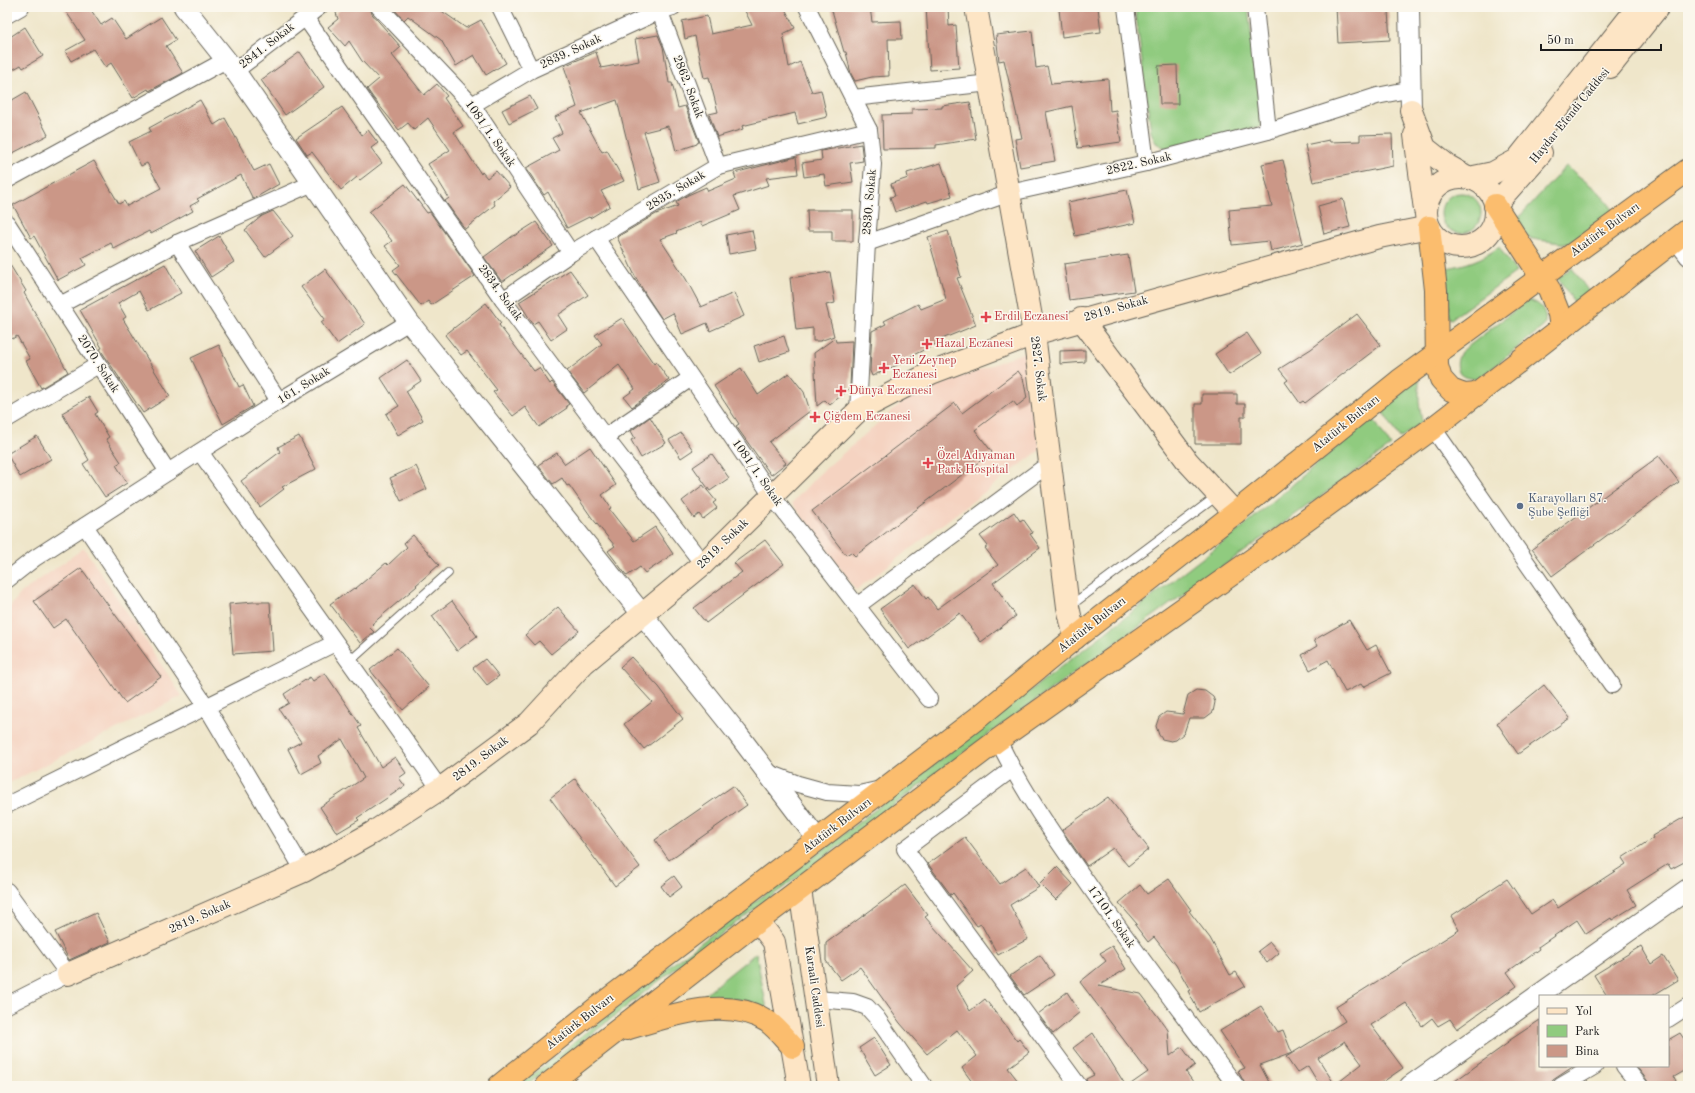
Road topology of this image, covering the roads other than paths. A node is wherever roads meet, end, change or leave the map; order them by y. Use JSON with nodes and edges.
{"nodes":[{"id":1,"x":21,"y":7,"type":"edge"},
{"id":2,"x":184,"y":7,"type":"edge"},
{"id":3,"x":319,"y":7,"type":"edge"},
{"id":4,"x":379,"y":7,"type":"edge"},
{"id":5,"x":500,"y":7,"type":"edge"},
{"id":6,"x":807,"y":7,"type":"edge"},
{"id":7,"x":976,"y":7,"type":"edge"},
{"id":8,"x":1126,"y":7,"type":"edge"},
{"id":9,"x":1255,"y":7,"type":"edge"},
{"id":10,"x":1409,"y":7,"type":"edge"},
{"id":11,"x":1638,"y":7,"type":"edge"},
{"id":12,"x":1658,"y":7,"type":"edge"},
{"id":13,"x":664,"y":8,"type":"edge"},
{"id":14,"x":7,"y":15,"type":"edge"},
{"id":15,"x":305,"y":17,"type":"junction"},
{"id":16,"x":231,"y":65,"type":"junction"},
{"id":17,"x":531,"y":70,"type":"junction"},
{"id":18,"x":990,"y":82,"type":"junction"},
{"id":19,"x":1412,"y":89,"type":"junction"},
{"id":20,"x":853,"y":98,"type":"junction"},
{"id":21,"x":472,"y":105,"type":"junction"},
{"id":22,"x":1411,"y":110,"type":"junction"},
{"id":23,"x":869,"y":130,"type":"junction"},
{"id":24,"x":1268,"y":131,"type":"junction"},
{"id":25,"x":1146,"y":163,"type":"junction"},
{"id":26,"x":718,"y":166,"type":"junction"},
{"id":27,"x":1688,"y":170,"type":"edge"},
{"id":28,"x":1469,"y":178,"type":"junction"},
{"id":29,"x":7,"y":180,"type":"edge"},
{"id":30,"x":313,"y":183,"type":"junction"},
{"id":31,"x":1010,"y":193,"type":"junction"},
{"id":32,"x":1496,"y":204,"type":"junction"},
{"id":33,"x":1427,"y":222,"type":"junction"},
{"id":34,"x":7,"y":223,"type":"edge"},
{"id":35,"x":596,"y":238,"type":"junction"},
{"id":36,"x":867,"y":242,"type":"junction"},
{"id":37,"x":1684,"y":242,"type":"edge"},
{"id":38,"x":177,"y":243,"type":"junction"},
{"id":39,"x":571,"y":253,"type":"junction"},
{"id":40,"x":1541,"y":277,"type":"junction"},
{"id":41,"x":503,"y":300,"type":"junction"},
{"id":42,"x":60,"y":305,"type":"junction"},
{"id":43,"x":1081,"y":319,"type":"junction"},
{"id":44,"x":409,"y":322,"type":"junction"},
{"id":45,"x":1561,"y":330,"type":"junction"},
{"id":46,"x":1034,"y":334,"type":"junction"},
{"id":47,"x":1438,"y":352,"type":"junction"},
{"id":48,"x":98,"y":365,"type":"junction"},
{"id":49,"x":691,"y":378,"type":"junction"},
{"id":50,"x":1478,"y":394,"type":"junction"},
{"id":51,"x":279,"y":402,"type":"junction"},
{"id":52,"x":858,"y":411,"type":"junction"},
{"id":53,"x":7,"y":419,"type":"edge"},
{"id":54,"x":1433,"y":428,"type":"junction"},
{"id":55,"x":605,"y":437,"type":"junction"},
{"id":56,"x":200,"y":452,"type":"junction"},
{"id":57,"x":1050,"y":463,"type":"junction"},
{"id":58,"x":168,"y":472,"type":"junction"},
{"id":59,"x":772,"y":496,"type":"junction"},
{"id":60,"x":1217,"y":496,"type":"junction"},
{"id":61,"x":1235,"y":513,"type":"junction"},
{"id":62,"x":85,"y":526,"type":"junction"},
{"id":63,"x":702,"y":564,"type":"junction"},
{"id":64,"x":448,"y":573,"type":"dead end"},
{"id":65,"x":7,"y":580,"type":"edge"},
{"id":66,"x":857,"y":606,"type":"junction"},
{"id":67,"x":1068,"y":607,"type":"junction"},
{"id":68,"x":642,"y":616,"type":"junction"},
{"id":69,"x":1075,"y":638,"type":"junction"},
{"id":70,"x":335,"y":643,"type":"junction"},
{"id":71,"x":350,"y":662,"type":"junction"},
{"id":72,"x":1612,"y":685,"type":"dead end"},
{"id":73,"x":929,"y":699,"type":"dead end"},
{"id":74,"x":206,"y":706,"type":"junction"},
{"id":75,"x":998,"y":740,"type":"junction"},
{"id":76,"x":1012,"y":769,"type":"junction"},
{"id":77,"x":764,"y":771,"type":"junction"},
{"id":78,"x":886,"y":788,"type":"junction"},
{"id":79,"x":440,"y":789,"type":"junction"},
{"id":80,"x":7,"y":805,"type":"edge"},
{"id":81,"x":818,"y":840,"type":"junction"},
{"id":82,"x":304,"y":871,"type":"junction"},
{"id":83,"x":800,"y":889,"type":"junction"},
{"id":84,"x":1688,"y":889,"type":"edge"},
{"id":85,"x":7,"y":891,"type":"edge"},
{"id":86,"x":758,"y":921,"type":"junction"},
{"id":87,"x":68,"y":974,"type":"junction"},
{"id":88,"x":816,"y":999,"type":"junction"},
{"id":89,"x":7,"y":1005,"type":"edge"},
{"id":90,"x":1688,"y":1006,"type":"edge"},
{"id":91,"x":1669,"y":1018,"type":"edge"},
{"id":92,"x":613,"y":1033,"type":"junction"},
{"id":93,"x":793,"y":1047,"type":"junction"},
{"id":94,"x":1593,"y":1067,"type":"edge"},
{"id":95,"x":1625,"y":1067,"type":"edge"},
{"id":96,"x":499,"y":1086,"type":"edge"},
{"id":97,"x":546,"y":1086,"type":"edge"},
{"id":98,"x":571,"y":1086,"type":"edge"},
{"id":99,"x":799,"y":1086,"type":"edge"},
{"id":100,"x":828,"y":1086,"type":"edge"},
{"id":101,"x":924,"y":1086,"type":"edge"},
{"id":102,"x":1079,"y":1086,"type":"edge"},
{"id":103,"x":1236,"y":1086,"type":"edge"},
{"id":104,"x":1410,"y":1086,"type":"edge"},
{"id":105,"x":1561,"y":1086,"type":"edge"},
{"id":106,"x":1640,"y":1086,"type":"edge"}],
"edges":[{"from":1,"to":14,"type":"street"},
{"from":2,"to":16,"type":"street"},
{"from":3,"to":15,"type":"street","name":"2841. Sokak"},
{"from":4,"to":21,"type":"street","name":"1081/1. Sokak"},
{"from":5,"to":17,"type":"street"},
{"from":6,"to":20,"type":"street","name":"2830. Sokak"},
{"from":7,"to":18,"type":"main road","name":"2827. Sokak"},
{"from":8,"to":25,"type":"street"},
{"from":9,"to":24,"type":"street"},
{"from":10,"to":19,"type":"street"},
{"from":11,"to":28,"type":"main road","name":"Haydar Efendi Caddesi"},
{"from":12,"to":32,"type":"main road","name":"Haydar Efendi Caddesi"},
{"from":13,"to":17,"type":"street","name":"2839. Sokak"},
{"from":13,"to":26,"type":"street","name":"2862. Sokak"},
{"from":15,"to":16,"type":"street","name":"2841. Sokak"},
{"from":15,"to":41,"type":"street","name":"2834. Sokak"},
{"from":16,"to":29,"type":"street","name":"2841. Sokak"},
{"from":16,"to":30,"type":"street"},
{"from":17,"to":21,"type":"street","name":"2839. Sokak"},
{"from":18,"to":20,"type":"street"},
{"from":18,"to":31,"type":"main road","name":"2827. Sokak"},
{"from":19,"to":22,"type":"street"},
{"from":19,"to":24,"type":"street","name":"2822. Sokak"},
{"from":20,"to":23,"type":"street","name":"2830. Sokak"},
{"from":21,"to":39,"type":"street","name":"1081/1. Sokak"},
{"from":22,"to":28,"type":"main road"},
{"from":22,"to":33,"type":"main road"},
{"from":23,"to":26,"type":"street","name":"2835. Sokak"},
{"from":23,"to":36,"type":"street","name":"2830. Sokak"},
{"from":24,"to":25,"type":"street","name":"2822. Sokak"},
{"from":25,"to":31,"type":"street","name":"2822. Sokak"},
{"from":26,"to":35,"type":"street","name":"2835. Sokak"},
{"from":27,"to":40,"type":"highway","name":"Atatürk Bulvarı"},
{"from":28,"to":32,"type":"main road"},
{"from":28,"to":33,"type":"main road"},
{"from":30,"to":38,"type":"street"},
{"from":30,"to":44,"type":"street"},
{"from":31,"to":36,"type":"street","name":"2822. Sokak"},
{"from":31,"to":46,"type":"main road","name":"2827. Sokak"},
{"from":32,"to":33,"type":"main road"},
{"from":32,"to":40,"type":"highway"},
{"from":33,"to":43,"type":"main road","name":"2819. Sokak"},
{"from":33,"to":47,"type":"highway"},
{"from":34,"to":42,"type":"street","name":"2070. Sokak"},
{"from":35,"to":39,"type":"street","name":"2835. Sokak"},
{"from":35,"to":49,"type":"street","name":"1081/1. Sokak"},
{"from":36,"to":52,"type":"street","name":"2830. Sokak"},
{"from":37,"to":45,"type":"highway"},
{"from":38,"to":42,"type":"street"},
{"from":38,"to":51,"type":"street"},
{"from":39,"to":41,"type":"street","name":"2835. Sokak"},
{"from":40,"to":45,"type":"highway"},
{"from":40,"to":47,"type":"highway","name":"Atatürk Bulvarı"},
{"from":41,"to":55,"type":"street","name":"2834. Sokak"},
{"from":42,"to":48,"type":"street","name":"2070. Sokak"},
{"from":43,"to":46,"type":"main road","name":"2819. Sokak"},
{"from":43,"to":60,"type":"main road"},
{"from":44,"to":51,"type":"street","name":"161. Sokak"},
{"from":44,"to":68,"type":"street"},
{"from":45,"to":50,"type":"highway"},
{"from":46,"to":52,"type":"main road","name":"2819. Sokak"},
{"from":46,"to":57,"type":"main road","name":"2827. Sokak"},
{"from":47,"to":50,"type":"highway"},
{"from":47,"to":61,"type":"highway","name":"Atatürk Bulvarı"},
{"from":48,"to":53,"type":"street"},
{"from":48,"to":58,"type":"street","name":"2070. Sokak"},
{"from":49,"to":55,"type":"street"},
{"from":49,"to":59,"type":"street","name":"1081/1. Sokak"},
{"from":50,"to":54,"type":"highway"},
{"from":51,"to":56,"type":"street","name":"161. Sokak"},
{"from":52,"to":59,"type":"main road","name":"2819. Sokak"},
{"from":54,"to":72,"type":"street"},
{"from":54,"to":75,"type":"highway"},
{"from":55,"to":63,"type":"street","name":"2834. Sokak"},
{"from":56,"to":58,"type":"street"},
{"from":56,"to":70,"type":"street"},
{"from":57,"to":66,"type":"street"},
{"from":57,"to":67,"type":"main road","name":"2827. Sokak"},
{"from":58,"to":62,"type":"street"},
{"from":59,"to":63,"type":"main road","name":"2819. Sokak"},
{"from":59,"to":66,"type":"street","name":"1081/1. Sokak"},
{"from":60,"to":61,"type":"main road"},
{"from":60,"to":67,"type":"lane"},
{"from":61,"to":69,"type":"highway","name":"Atatürk Bulvarı"},
{"from":62,"to":65,"type":"street"},
{"from":62,"to":74,"type":"street"},
{"from":63,"to":68,"type":"main road","name":"2819. Sokak"},
{"from":64,"to":71,"type":"lane"},
{"from":66,"to":73,"type":"street","name":"1081/1. Sokak"},
{"from":67,"to":69,"type":"main road","name":"2827. Sokak"},
{"from":68,"to":77,"type":"street"},
{"from":68,"to":79,"type":"main road","name":"2819. Sokak"},
{"from":69,"to":78,"type":"highway","name":"Atatürk Bulvarı"},
{"from":70,"to":71,"type":"street"},
{"from":70,"to":74,"type":"street"},
{"from":71,"to":79,"type":"street"},
{"from":74,"to":80,"type":"street"},
{"from":74,"to":82,"type":"street"},
{"from":75,"to":76,"type":"street","name":"17101. Sokak"},
{"from":75,"to":83,"type":"highway"},
{"from":76,"to":102,"type":"street"},
{"from":76,"to":103,"type":"street","name":"17101. Sokak"},
{"from":77,"to":78,"type":"street"},
{"from":77,"to":81,"type":"street"},
{"from":78,"to":81,"type":"highway","name":"Atatürk Bulvarı"},
{"from":79,"to":82,"type":"main road","name":"2819. Sokak"},
{"from":81,"to":96,"type":"highway","name":"Atatürk Bulvarı"},
{"from":82,"to":87,"type":"main road","name":"2819. Sokak"},
{"from":83,"to":86,"type":"highway"},
{"from":83,"to":88,"type":"main road","name":"Karaali Caddesi"},
{"from":84,"to":104,"type":"street"},
{"from":85,"to":87,"type":"street"},
{"from":86,"to":92,"type":"highway"},
{"from":86,"to":93,"type":"main road"},
{"from":87,"to":89,"type":"street"},
{"from":88,"to":100,"type":"main road","name":"Karaali Caddesi"},
{"from":88,"to":101,"type":"street"},
{"from":90,"to":91,"type":"street"},
{"from":92,"to":93,"type":"highway"},
{"from":92,"to":97,"type":"highway"},
{"from":92,"to":98,"type":"highway"},
{"from":93,"to":99,"type":"main road"},
{"from":94,"to":105,"type":"street"},
{"from":95,"to":106,"type":"street"}]}
